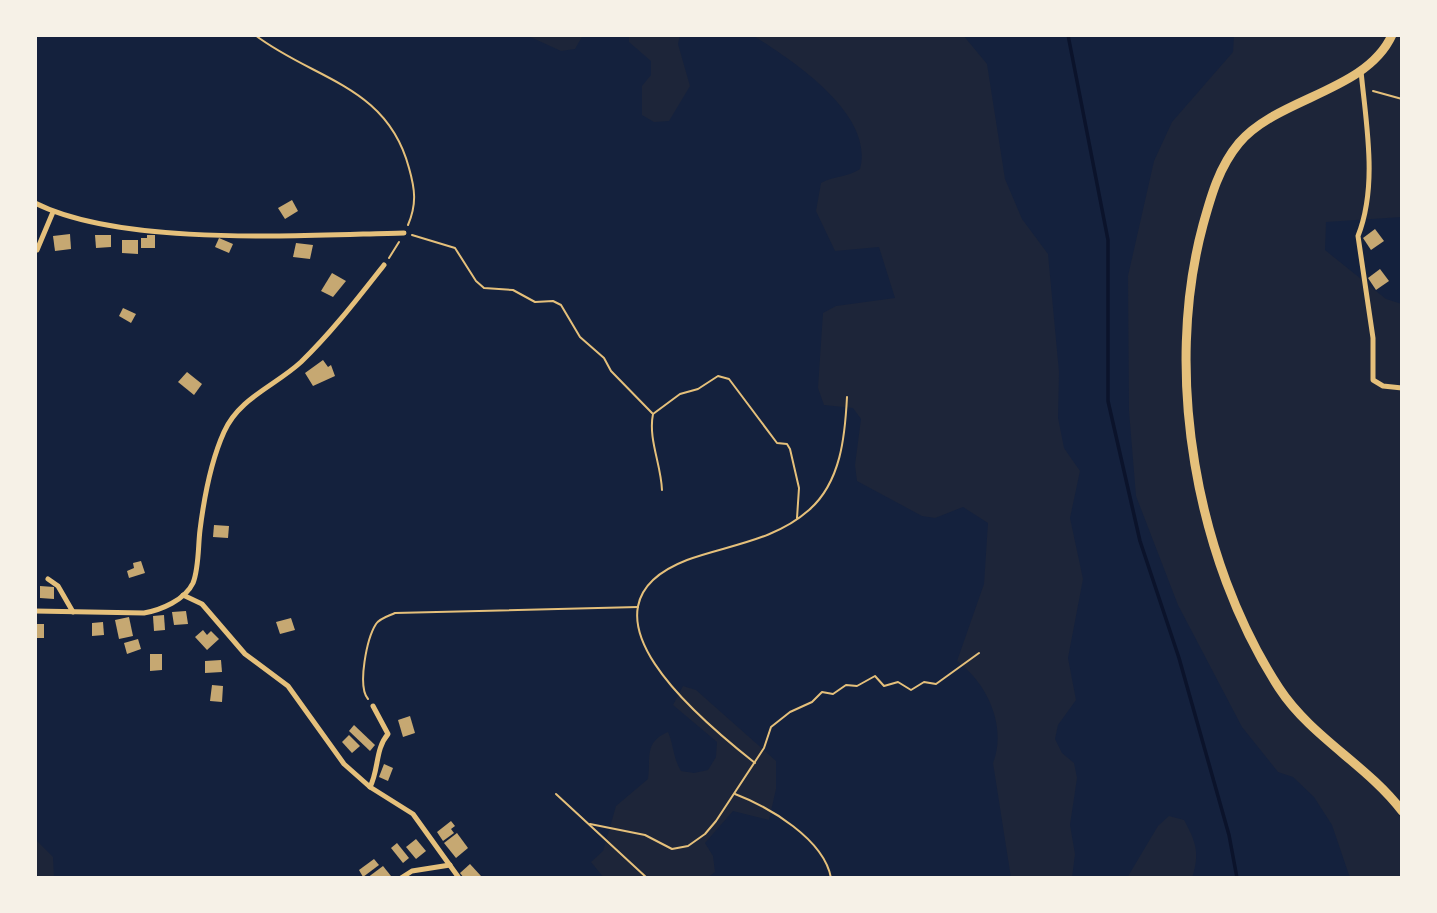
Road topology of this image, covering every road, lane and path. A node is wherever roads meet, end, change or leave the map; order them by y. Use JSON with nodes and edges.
{"nodes":[{"id":1,"x":255,"y":35,"type":"edge"},
{"id":2,"x":1392,"y":35,"type":"edge"},
{"id":3,"x":1361,"y":71,"type":"junction"},
{"id":4,"x":1362,"y":88,"type":"junction"},
{"id":5,"x":1402,"y":99,"type":"edge"},
{"id":6,"x":35,"y":203,"type":"edge"},
{"id":7,"x":53,"y":212,"type":"junction"},
{"id":8,"x":404,"y":233,"type":"junction"},
{"id":9,"x":37,"y":250,"type":"dead end"},
{"id":10,"x":384,"y":265,"type":"joint"},
{"id":11,"x":1402,"y":388,"type":"edge"},
{"id":12,"x":847,"y":397,"type":"dead end"},
{"id":13,"x":653,"y":414,"type":"junction"},
{"id":14,"x":662,"y":490,"type":"dead end"},
{"id":15,"x":797,"y":520,"type":"junction"},
{"id":16,"x":48,"y":579,"type":"dead end"},
{"id":17,"x":183,"y":595,"type":"junction"},
{"id":18,"x":639,"y":607,"type":"junction"},
{"id":19,"x":35,"y":611,"type":"edge"},
{"id":20,"x":72,"y":612,"type":"junction"},
{"id":21,"x":979,"y":653,"type":"dead end"},
{"id":22,"x":373,"y":706,"type":"joint"},
{"id":23,"x":755,"y":763,"type":"junction"},
{"id":24,"x":370,"y":787,"type":"junction"},
{"id":25,"x":734,"y":793,"type":"junction"},
{"id":26,"x":556,"y":794,"type":"dead end"},
{"id":27,"x":1402,"y":811,"type":"edge"},
{"id":28,"x":590,"y":824,"type":"junction"},
{"id":29,"x":450,"y":865,"type":"junction"},
{"id":30,"x":401,"y":878,"type":"edge"},
{"id":31,"x":459,"y":878,"type":"edge"},
{"id":32,"x":647,"y":878,"type":"edge"},
{"id":33,"x":831,"y":878,"type":"edge"}],
"edges":[{"from":1,"to":8,"type":"path"},
{"from":2,"to":3,"type":"highway"},
{"from":3,"to":4,"type":"street"},
{"from":3,"to":27,"type":"highway"},
{"from":4,"to":5,"type":"path"},
{"from":4,"to":11,"type":"street"},
{"from":6,"to":7,"type":"street"},
{"from":7,"to":8,"type":"street"},
{"from":7,"to":9,"type":"street"},
{"from":8,"to":10,"type":"path"},
{"from":8,"to":13,"type":"path"},
{"from":10,"to":17,"type":"street"},
{"from":12,"to":15,"type":"path"},
{"from":13,"to":14,"type":"path"},
{"from":13,"to":15,"type":"path"},
{"from":15,"to":18,"type":"path"},
{"from":16,"to":20,"type":"street"},
{"from":17,"to":20,"type":"street"},
{"from":17,"to":24,"type":"street"},
{"from":18,"to":22,"type":"path"},
{"from":18,"to":23,"type":"path"},
{"from":19,"to":20,"type":"street"},
{"from":21,"to":23,"type":"path"},
{"from":22,"to":24,"type":"street"},
{"from":23,"to":25,"type":"path"},
{"from":24,"to":29,"type":"street"},
{"from":25,"to":28,"type":"path"},
{"from":25,"to":33,"type":"path"},
{"from":26,"to":28,"type":"path"},
{"from":28,"to":32,"type":"path"},
{"from":29,"to":30,"type":"street"},
{"from":29,"to":31,"type":"street"}]}
